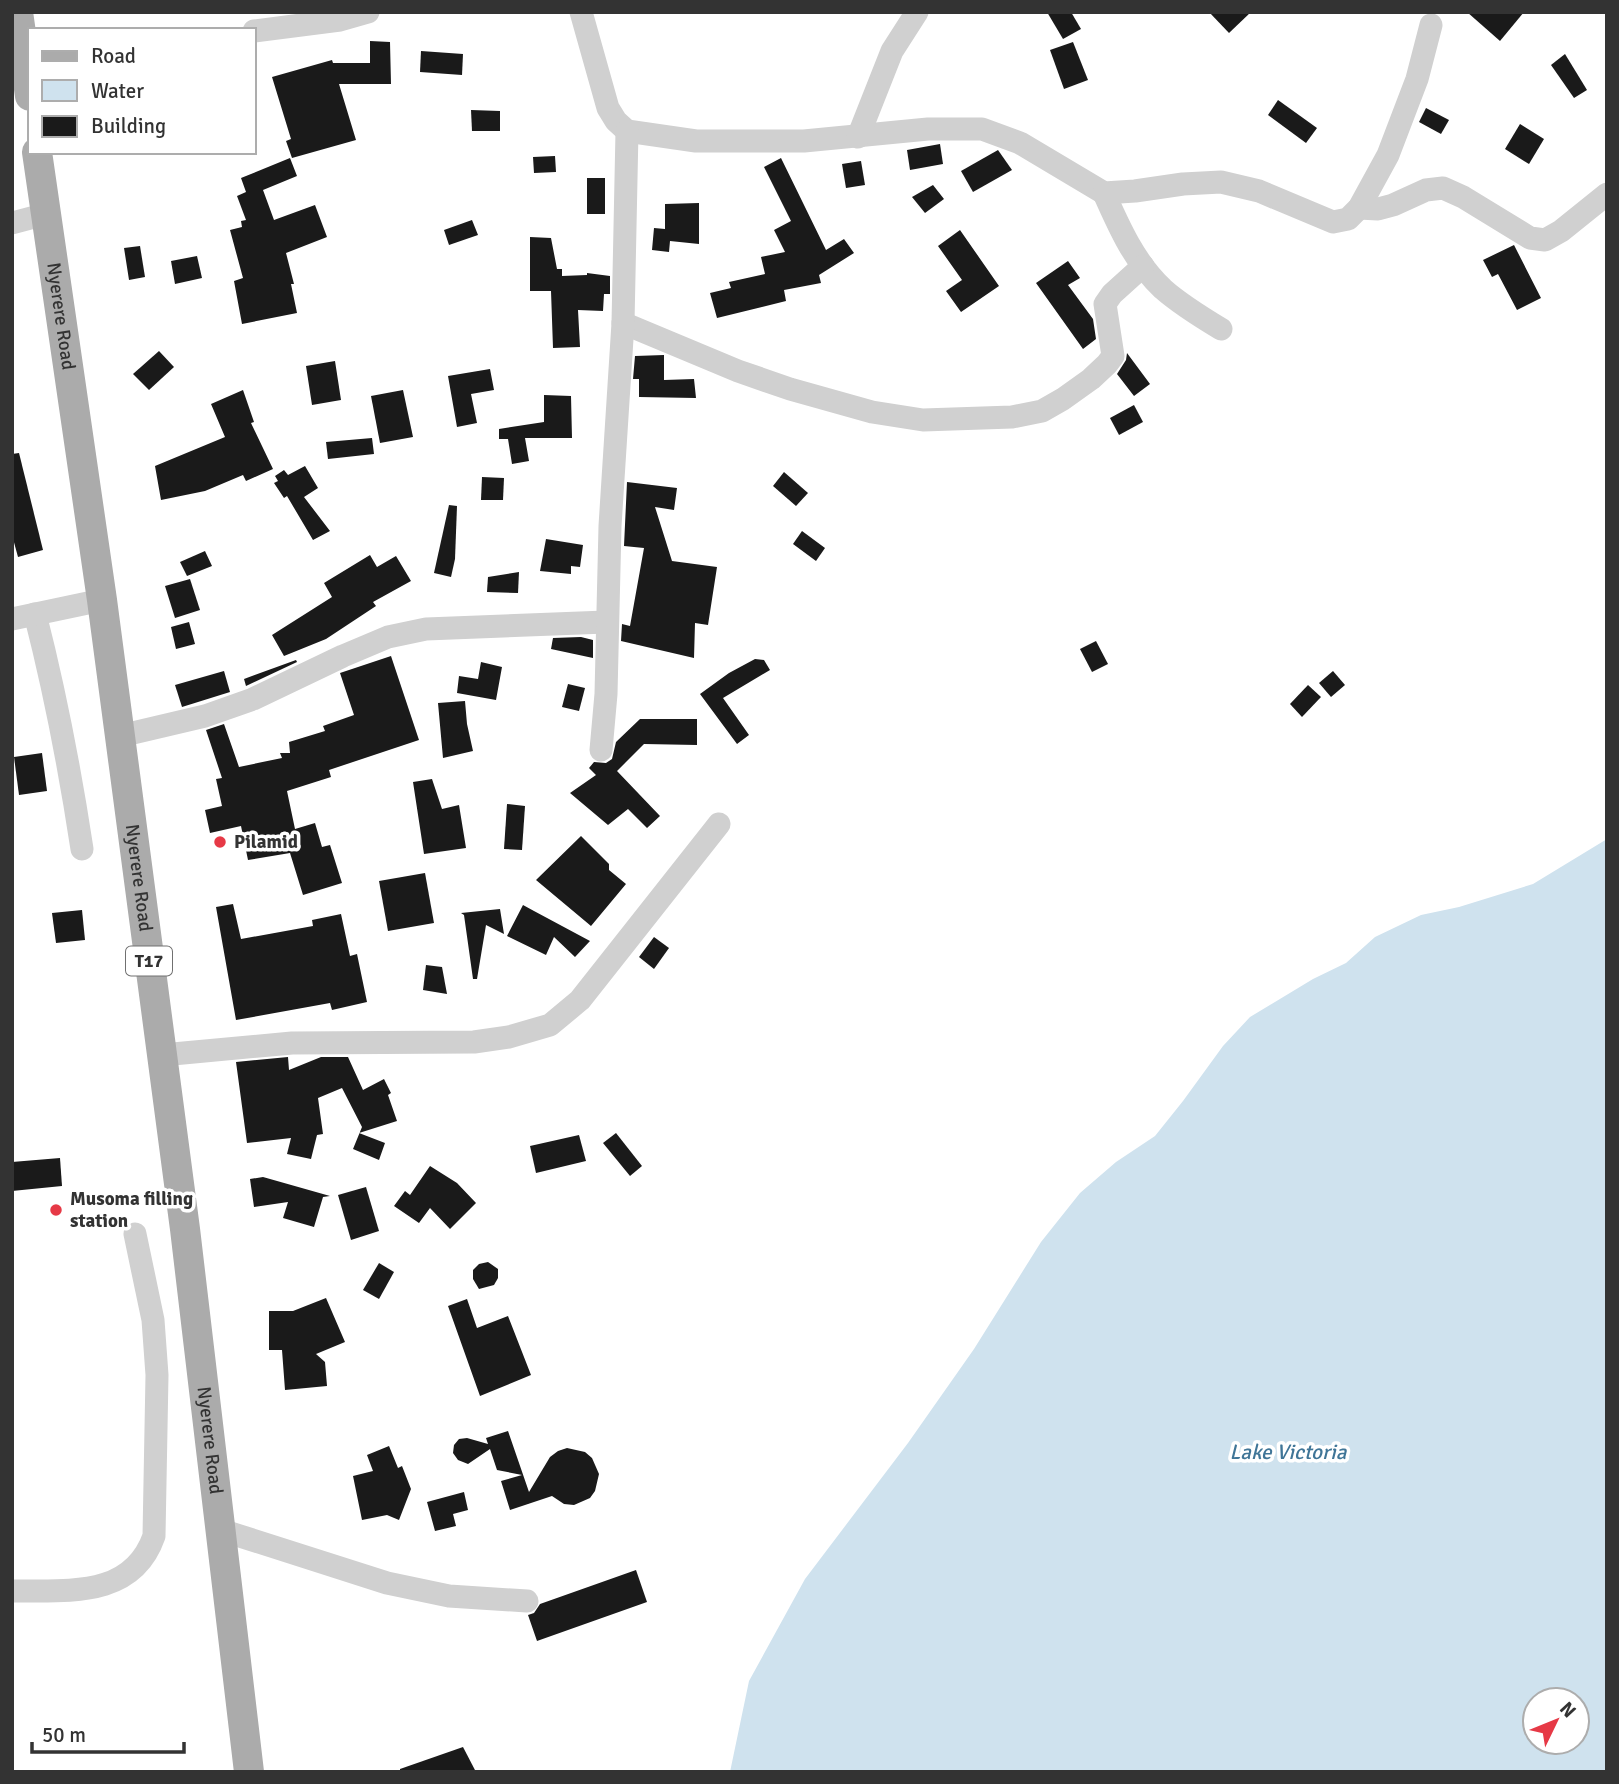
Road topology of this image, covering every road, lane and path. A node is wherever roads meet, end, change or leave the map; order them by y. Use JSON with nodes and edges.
{"nodes":[{"id":1,"x":368,"y":12,"type":"edge"},
{"id":2,"x":581,"y":12,"type":"edge"},
{"id":3,"x":917,"y":12,"type":"edge"},
{"id":4,"x":304,"y":19,"type":"edge"},
{"id":5,"x":1431,"y":25,"type":"dead end"},
{"id":6,"x":256,"y":31,"type":"edge"},
{"id":7,"x":21,"y":34,"type":"edge"},
{"id":8,"x":28,"y":82,"type":"edge"},
{"id":9,"x":627,"y":131,"type":"junction"},
{"id":10,"x":858,"y":137,"type":"junction"},
{"id":11,"x":37,"y":154,"type":"edge"},
{"id":12,"x":1104,"y":193,"type":"junction"},
{"id":13,"x":1607,"y":194,"type":"edge"},
{"id":14,"x":1359,"y":208,"type":"junction"},
{"id":15,"x":46,"y":214,"type":"junction"},
{"id":16,"x":12,"y":223,"type":"edge"},
{"id":17,"x":1143,"y":266,"type":"junction"},
{"id":18,"x":623,"y":323,"type":"junction"},
{"id":19,"x":1221,"y":329,"type":"dead end"},
{"id":20,"x":102,"y":600,"type":"junction"},
{"id":21,"x":35,"y":614,"type":"junction"},
{"id":22,"x":12,"y":619,"type":"edge"},
{"id":23,"x":606,"y":622,"type":"junction"},
{"id":24,"x":120,"y":736,"type":"junction"},
{"id":25,"x":601,"y":750,"type":"dead end"},
{"id":26,"x":719,"y":824,"type":"dead end"},
{"id":27,"x":82,"y":849,"type":"dead end"},
{"id":28,"x":162,"y":1055,"type":"junction"},
{"id":29,"x":135,"y":1234,"type":"dead end"},
{"id":30,"x":221,"y":1530,"type":"junction"},
{"id":31,"x":12,"y":1591,"type":"edge"},
{"id":32,"x":527,"y":1601,"type":"dead end"},
{"id":33,"x":249,"y":1772,"type":"edge"}],
"edges":[{"from":1,"to":4,"type":"street"},
{"from":2,"to":9,"type":"street"},
{"from":3,"to":10,"type":"street"},
{"from":4,"to":6,"type":"street"},
{"from":5,"to":14,"type":"street"},
{"from":7,"to":8,"type":"main road"},
{"from":9,"to":10,"type":"street"},
{"from":9,"to":18,"type":"street"},
{"from":10,"to":12,"type":"street"},
{"from":11,"to":15,"type":"main road","name":"Nyerere Road","number":"T17"},
{"from":12,"to":14,"type":"street"},
{"from":12,"to":17,"type":"street"},
{"from":13,"to":14,"type":"street"},
{"from":15,"to":16,"type":"street"},
{"from":15,"to":20,"type":"main road","name":"Nyerere Road","number":"T17"},
{"from":17,"to":18,"type":"street"},
{"from":17,"to":19,"type":"street"},
{"from":18,"to":23,"type":"street"},
{"from":20,"to":21,"type":"street"},
{"from":20,"to":24,"type":"main road","name":"Nyerere Road","number":"T17"},
{"from":21,"to":22,"type":"street"},
{"from":21,"to":27,"type":"street"},
{"from":23,"to":24,"type":"street"},
{"from":23,"to":25,"type":"street"},
{"from":24,"to":28,"type":"main road","name":"Nyerere Road","number":"T17"},
{"from":26,"to":28,"type":"street"},
{"from":28,"to":30,"type":"main road","name":"Nyerere Road","number":"T17"},
{"from":29,"to":31,"type":"street"},
{"from":30,"to":32,"type":"street"},
{"from":30,"to":33,"type":"main road","name":"Nyerere Road","number":"T17"}]}
